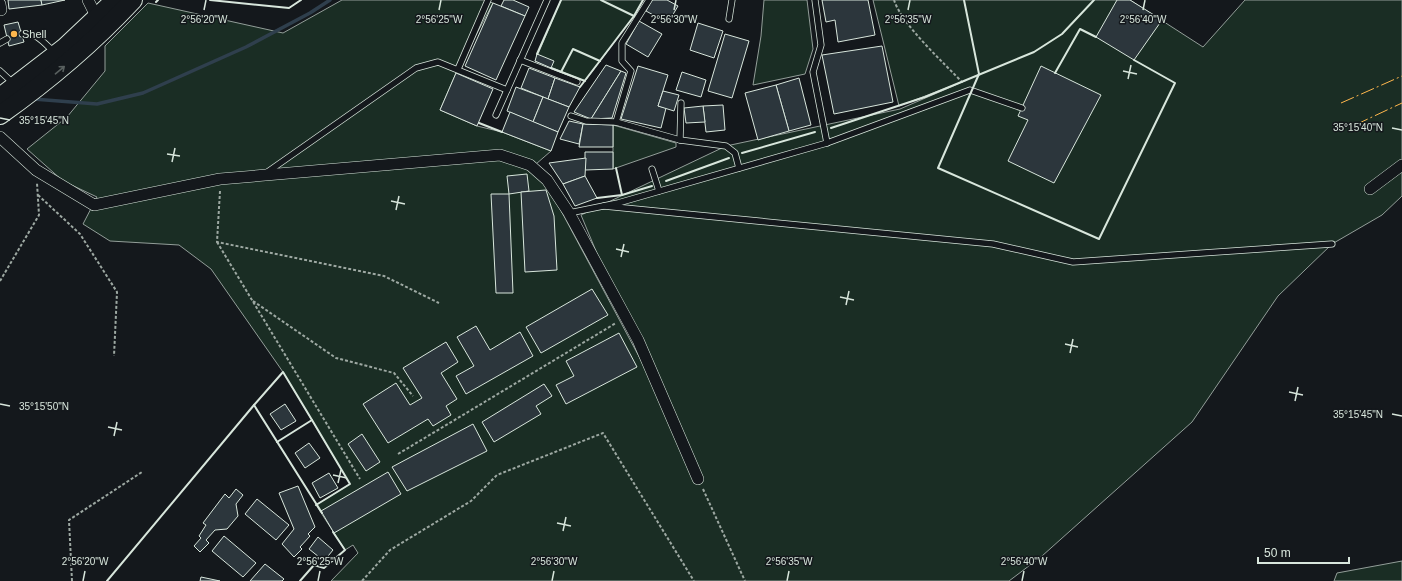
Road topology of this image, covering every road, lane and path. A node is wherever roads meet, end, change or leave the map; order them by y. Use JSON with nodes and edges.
{"nodes":[{"id":1,"x":88,"y":0,"type":"edge"},
{"id":2,"x":115,"y":0,"type":"edge"},
{"id":3,"x":133,"y":0,"type":"edge"},
{"id":4,"x":488,"y":0,"type":"edge"},
{"id":5,"x":547,"y":0,"type":"edge"},
{"id":6,"x":649,"y":0,"type":"edge"},
{"id":7,"x":732,"y":0,"type":"edge"},
{"id":8,"x":815,"y":0,"type":"edge"},
{"id":9,"x":894,"y":0,"type":"edge"},
{"id":10,"x":97,"y":18,"type":"junction"},
{"id":11,"x":729,"y":19,"type":"dead end"},
{"id":12,"x":22,"y":34,"type":"dead end"},
{"id":13,"x":8,"y":39,"type":"dead end"},
{"id":14,"x":0,"y":43,"type":"edge"},
{"id":15,"x":56,"y":54,"type":"junction"},
{"id":16,"x":520,"y":60,"type":"junction"},
{"id":17,"x":458,"y":69,"type":"junction"},
{"id":18,"x":0,"y":71,"type":"edge"},
{"id":19,"x":577,"y":82,"type":"dead end"},
{"id":20,"x":507,"y":90,"type":"junction"},
{"id":21,"x":970,"y":90,"type":"junction"},
{"id":22,"x":11,"y":99,"type":"edge"},
{"id":23,"x":681,"y":103,"type":"dead end"},
{"id":24,"x":1022,"y":108,"type":"dead end"},
{"id":25,"x":496,"y":115,"type":"dead end"},
{"id":26,"x":571,"y":116,"type":"dead end"},
{"id":27,"x":616,"y":122,"type":"junction"},
{"id":28,"x":0,"y":137,"type":"edge"},
{"id":29,"x":680,"y":140,"type":"junction"},
{"id":30,"x":827,"y":143,"type":"junction"},
{"id":31,"x":1402,"y":165,"type":"edge"},
{"id":32,"x":739,"y":168,"type":"junction"},
{"id":33,"x":652,"y":169,"type":"dead end"},
{"id":34,"x":36,"y":170,"type":"junction"},
{"id":35,"x":263,"y":176,"type":"junction"},
{"id":36,"x":220,"y":179,"type":"junction"},
{"id":37,"x":1370,"y":189,"type":"dead end"},
{"id":38,"x":659,"y":191,"type":"junction"},
{"id":39,"x":38,"y":195,"type":"junction"},
{"id":40,"x":604,"y":206,"type":"junction"},
{"id":41,"x":569,"y":213,"type":"junction"},
{"id":42,"x":217,"y":242,"type":"junction"},
{"id":43,"x":1332,"y":244,"type":"dead end"},
{"id":44,"x":0,"y":281,"type":"edge"},
{"id":45,"x":252,"y":300,"type":"junction"},
{"id":46,"x":439,"y":303,"type":"dead end"},
{"id":47,"x":626,"y":317,"type":"junction"},
{"id":48,"x":114,"y":356,"type":"dead end"},
{"id":49,"x":413,"y":396,"type":"dead end"},
{"id":50,"x":398,"y":454,"type":"dead end"},
{"id":51,"x":142,"y":472,"type":"dead end"},
{"id":52,"x":360,"y":479,"type":"dead end"},
{"id":53,"x":698,"y":479,"type":"joint"},
{"id":54,"x":72,"y":581,"type":"edge"},
{"id":55,"x":362,"y":581,"type":"edge"},
{"id":56,"x":694,"y":581,"type":"edge"},
{"id":57,"x":745,"y":581,"type":"edge"}],
"edges":[{"from":1,"to":10,"type":"street"},
{"from":2,"to":10,"type":"highway"},
{"from":22,"to":3,"type":"highway","one_way":true},
{"from":4,"to":17,"type":"lane"},
{"from":5,"to":16,"type":"lane"},
{"from":6,"to":27,"type":"lane"},
{"from":7,"to":11,"type":"lane"},
{"from":8,"to":30,"type":"lane"},
{"from":9,"to":21,"type":"path"},
{"from":10,"to":15,"type":"highway"},
{"from":12,"to":15,"type":"lane"},
{"from":13,"to":14,"type":"lane"},
{"from":15,"to":22,"type":"highway"},
{"from":16,"to":19,"type":"lane"},
{"from":16,"to":20,"type":"lane"},
{"from":17,"to":20,"type":"lane"},
{"from":17,"to":35,"type":"lane"},
{"from":18,"to":22,"type":"lane"},
{"from":20,"to":25,"type":"lane"},
{"from":21,"to":24,"type":"lane"},
{"from":21,"to":30,"type":"lane"},
{"from":23,"to":29,"type":"lane"},
{"from":26,"to":27,"type":"lane"},
{"from":27,"to":29,"type":"lane"},
{"from":28,"to":34,"type":"street"},
{"from":29,"to":32,"type":"lane"},
{"from":30,"to":32,"type":"lane"},
{"from":31,"to":37,"type":"street"},
{"from":32,"to":38,"type":"lane"},
{"from":33,"to":38,"type":"lane"},
{"from":34,"to":36,"type":"street"},
{"from":34,"to":39,"type":"path"},
{"from":35,"to":36,"type":"street"},
{"from":35,"to":41,"type":"street"},
{"from":36,"to":42,"type":"path"},
{"from":38,"to":40,"type":"lane"},
{"from":39,"to":44,"type":"path"},
{"from":39,"to":48,"type":"path"},
{"from":40,"to":41,"type":"lane"},
{"from":40,"to":43,"type":"lane"},
{"from":41,"to":47,"type":"street"},
{"from":42,"to":45,"type":"path"},
{"from":42,"to":46,"type":"path"},
{"from":45,"to":49,"type":"path"},
{"from":45,"to":52,"type":"path"},
{"from":47,"to":50,"type":"path"},
{"from":47,"to":53,"type":"street"},
{"from":51,"to":54,"type":"path"},
{"from":53,"to":57,"type":"path"},
{"from":55,"to":56,"type":"path"}]}
